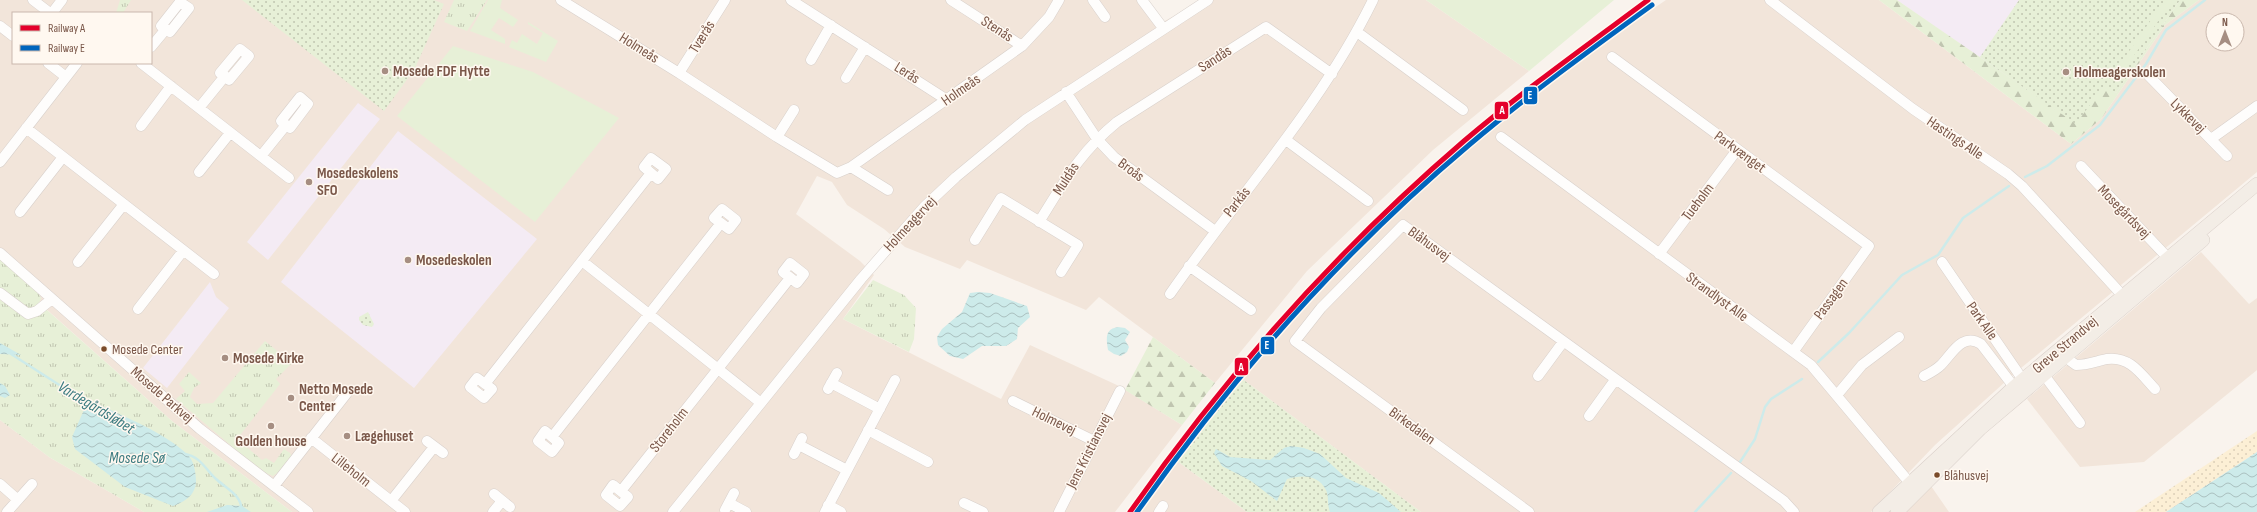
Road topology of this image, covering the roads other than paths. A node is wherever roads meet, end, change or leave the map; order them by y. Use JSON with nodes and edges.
{"nodes":[{"id":1,"x":33,"y":0,"type":"edge"},
{"id":2,"x":62,"y":0,"type":"edge"},
{"id":3,"x":561,"y":0,"type":"edge"},
{"id":4,"x":725,"y":0,"type":"edge"},
{"id":5,"x":791,"y":0,"type":"edge"},
{"id":6,"x":951,"y":0,"type":"edge"},
{"id":7,"x":1058,"y":0,"type":"edge"},
{"id":8,"x":1093,"y":0,"type":"edge"},
{"id":9,"x":1142,"y":0,"type":"edge"},
{"id":10,"x":1208,"y":0,"type":"edge"},
{"id":11,"x":1373,"y":0,"type":"edge"},
{"id":12,"x":1770,"y":0,"type":"edge"},
{"id":13,"x":50,"y":12,"type":"edge"},
{"id":14,"x":52,"y":12,"type":"edge"},
{"id":15,"x":1105,"y":17,"type":"dead end"},
{"id":16,"x":831,"y":25,"type":"junction"},
{"id":17,"x":0,"y":26,"type":"edge"},
{"id":18,"x":1164,"y":28,"type":"junction"},
{"id":19,"x":166,"y":29,"type":"dead end"},
{"id":20,"x":1357,"y":32,"type":"junction"},
{"id":21,"x":12,"y":35,"type":"edge"},
{"id":22,"x":865,"y":46,"type":"junction"},
{"id":23,"x":1022,"y":46,"type":"junction"},
{"id":24,"x":152,"y":47,"type":"edge"},
{"id":25,"x":1612,"y":57,"type":"dead end"},
{"id":26,"x":811,"y":60,"type":"dead end"},
{"id":27,"x":49,"y":64,"type":"edge"},
{"id":28,"x":76,"y":64,"type":"edge"},
{"id":29,"x":142,"y":64,"type":"edge"},
{"id":30,"x":679,"y":73,"type":"junction"},
{"id":31,"x":1332,"y":74,"type":"junction"},
{"id":32,"x":2148,"y":75,"type":"dead end"},
{"id":33,"x":225,"y":76,"type":"dead end"},
{"id":34,"x":66,"y":77,"type":"junction"},
{"id":35,"x":846,"y":78,"type":"dead end"},
{"id":36,"x":170,"y":86,"type":"junction"},
{"id":37,"x":1066,"y":92,"type":"junction"},
{"id":38,"x":947,"y":100,"type":"junction"},
{"id":39,"x":2257,"y":106,"type":"edge"},
{"id":40,"x":199,"y":108,"type":"junction"},
{"id":41,"x":794,"y":110,"type":"dead end"},
{"id":42,"x":1463,"y":110,"type":"dead end"},
{"id":43,"x":286,"y":125,"type":"dead end"},
{"id":44,"x":140,"y":126,"type":"dead end"},
{"id":45,"x":26,"y":128,"type":"junction"},
{"id":46,"x":230,"y":133,"type":"junction"},
{"id":47,"x":777,"y":137,"type":"junction"},
{"id":48,"x":1501,"y":137,"type":"dead end"},
{"id":49,"x":1096,"y":138,"type":"junction"},
{"id":50,"x":2211,"y":139,"type":"junction"},
{"id":51,"x":1286,"y":140,"type":"junction"},
{"id":52,"x":1737,"y":150,"type":"junction"},
{"id":53,"x":261,"y":156,"type":"junction"},
{"id":54,"x":2227,"y":156,"type":"dead end"},
{"id":55,"x":63,"y":157,"type":"junction"},
{"id":56,"x":0,"y":162,"type":"edge"},
{"id":57,"x":2081,"y":166,"type":"dead end"},
{"id":58,"x":851,"y":167,"type":"junction"},
{"id":59,"x":199,"y":172,"type":"dead end"},
{"id":60,"x":652,"y":174,"type":"dead end"},
{"id":61,"x":289,"y":178,"type":"dead end"},
{"id":62,"x":2257,"y":184,"type":"edge"},
{"id":63,"x":888,"y":190,"type":"dead end"},
{"id":64,"x":2257,"y":196,"type":"edge"},
{"id":65,"x":1368,"y":201,"type":"dead end"},
{"id":66,"x":124,"y":204,"type":"junction"},
{"id":67,"x":20,"y":212,"type":"dead end"},
{"id":68,"x":1039,"y":222,"type":"junction"},
{"id":69,"x":721,"y":223,"type":"dead end"},
{"id":70,"x":1215,"y":231,"type":"junction"},
{"id":71,"x":975,"y":240,"type":"dead end"},
{"id":72,"x":1870,"y":246,"type":"joint"},
{"id":73,"x":183,"y":250,"type":"junction"},
{"id":74,"x":0,"y":253,"type":"edge"},
{"id":75,"x":1659,"y":254,"type":"junction"},
{"id":76,"x":2168,"y":258,"type":"junction"},
{"id":77,"x":582,"y":261,"type":"junction"},
{"id":78,"x":78,"y":262,"type":"dead end"},
{"id":79,"x":1942,"y":262,"type":"dead end"},
{"id":80,"x":1189,"y":266,"type":"junction"},
{"id":81,"x":1061,"y":272,"type":"dead end"},
{"id":82,"x":214,"y":274,"type":"dead end"},
{"id":83,"x":790,"y":278,"type":"dead end"},
{"id":84,"x":0,"y":294,"type":"edge"},
{"id":85,"x":1170,"y":294,"type":"dead end"},
{"id":86,"x":2122,"y":296,"type":"junction"},
{"id":87,"x":52,"y":298,"type":"junction"},
{"id":88,"x":138,"y":309,"type":"dead end"},
{"id":89,"x":1251,"y":310,"type":"dead end"},
{"id":90,"x":649,"y":314,"type":"junction"},
{"id":91,"x":1899,"y":337,"type":"dead end"},
{"id":92,"x":1295,"y":341,"type":"joint"},
{"id":93,"x":1563,"y":342,"type":"junction"},
{"id":94,"x":1793,"y":352,"type":"junction"},
{"id":95,"x":2065,"y":357,"type":"junction"},
{"id":96,"x":718,"y":369,"type":"junction"},
{"id":97,"x":837,"y":372,"type":"dead end"},
{"id":98,"x":2044,"y":375,"type":"junction"},
{"id":99,"x":1538,"y":376,"type":"dead end"},
{"id":100,"x":1924,"y":376,"type":"dead end"},
{"id":101,"x":895,"y":380,"type":"dead end"},
{"id":102,"x":1615,"y":380,"type":"junction"},
{"id":103,"x":485,"y":384,"type":"dead end"},
{"id":104,"x":2018,"y":384,"type":"junction"},
{"id":105,"x":2155,"y":390,"type":"dead end"},
{"id":106,"x":1120,"y":391,"type":"dead end"},
{"id":107,"x":347,"y":393,"type":"dead end"},
{"id":108,"x":1837,"y":395,"type":"junction"},
{"id":109,"x":1013,"y":401,"type":"dead end"},
{"id":110,"x":761,"y":403,"type":"junction"},
{"id":111,"x":880,"y":409,"type":"junction"},
{"id":112,"x":1589,"y":416,"type":"dead end"},
{"id":113,"x":2080,"y":423,"type":"dead end"},
{"id":114,"x":868,"y":430,"type":"junction"},
{"id":115,"x":552,"y":437,"type":"dead end"},
{"id":116,"x":311,"y":438,"type":"junction"},
{"id":117,"x":1094,"y":441,"type":"junction"},
{"id":118,"x":798,"y":446,"type":"dead end"},
{"id":119,"x":443,"y":453,"type":"dead end"},
{"id":120,"x":928,"y":462,"type":"dead end"},
{"id":121,"x":847,"y":470,"type":"junction"},
{"id":122,"x":1909,"y":482,"type":"junction"},
{"id":123,"x":0,"y":484,"type":"edge"},
{"id":124,"x":32,"y":484,"type":"dead end"},
{"id":125,"x":274,"y":486,"type":"junction"},
{"id":126,"x":621,"y":491,"type":"dead end"},
{"id":127,"x":734,"y":494,"type":"dead end"},
{"id":128,"x":17,"y":499,"type":"junction"},
{"id":129,"x":391,"y":501,"type":"junction"},
{"id":130,"x":964,"y":503,"type":"dead end"},
{"id":131,"x":510,"y":507,"type":"dead end"},
{"id":132,"x":826,"y":508,"type":"edge"},
{"id":133,"x":7,"y":512,"type":"edge"},
{"id":134,"x":308,"y":512,"type":"edge"},
{"id":135,"x":405,"y":512,"type":"edge"},
{"id":136,"x":493,"y":512,"type":"edge"},
{"id":137,"x":673,"y":512,"type":"edge"},
{"id":138,"x":746,"y":512,"type":"edge"},
{"id":139,"x":842,"y":512,"type":"edge"},
{"id":140,"x":983,"y":512,"type":"edge"},
{"id":141,"x":1059,"y":512,"type":"edge"},
{"id":142,"x":1528,"y":512,"type":"edge"},
{"id":143,"x":1794,"y":512,"type":"edge"},
{"id":144,"x":1879,"y":512,"type":"edge"},
{"id":145,"x":1896,"y":512,"type":"edge"}],
"edges":[{"from":1,"to":13,"type":"street"},
{"from":2,"to":14,"type":"street"},
{"from":3,"to":30,"type":"street","name":"Holmeås"},
{"from":4,"to":30,"type":"street","name":"Tværås"},
{"from":5,"to":16,"type":"street","name":"Lerås"},
{"from":6,"to":23,"type":"street","name":"Stenås"},
{"from":7,"to":23,"type":"street","name":"Holmeås"},
{"from":8,"to":15,"type":"street"},
{"from":9,"to":18,"type":"street"},
{"from":10,"to":18,"type":"street","name":"Holmeagervej"},
{"from":11,"to":20,"type":"street","name":"Parkås"},
{"from":12,"to":86,"type":"street","name":"Hastings Alle"},
{"from":16,"to":22,"type":"street","name":"Lerås"},
{"from":16,"to":26,"type":"street"},
{"from":17,"to":21,"type":"street"},
{"from":18,"to":37,"type":"street","name":"Holmeagervej"},
{"from":19,"to":24,"type":"street"},
{"from":20,"to":31,"type":"street","name":"Parkås"},
{"from":20,"to":42,"type":"street"},
{"from":22,"to":35,"type":"street"},
{"from":22,"to":38,"type":"street","name":"Lerås"},
{"from":23,"to":38,"type":"street","name":"Holmeås"},
{"from":25,"to":52,"type":"street","name":"Parkvænget"},
{"from":27,"to":34,"type":"street"},
{"from":28,"to":34,"type":"street"},
{"from":29,"to":36,"type":"street"},
{"from":30,"to":47,"type":"street","name":"Holmeås"},
{"from":31,"to":49,"type":"street","name":"Sandås"},
{"from":31,"to":51,"type":"street","name":"Parkås"},
{"from":32,"to":50,"type":"street","name":"Lykkevej"},
{"from":33,"to":40,"type":"street"},
{"from":34,"to":45,"type":"street"},
{"from":36,"to":40,"type":"street"},
{"from":36,"to":44,"type":"street"},
{"from":37,"to":49,"type":"street","name":"Broås"},
{"from":37,"to":110,"type":"street","name":"Holmeagervej"},
{"from":38,"to":58,"type":"street","name":"Holmeås"},
{"from":39,"to":50,"type":"street","name":"Lykkevej"},
{"from":40,"to":46,"type":"street"},
{"from":41,"to":47,"type":"street"},
{"from":43,"to":53,"type":"street"},
{"from":45,"to":55,"type":"street"},
{"from":45,"to":56,"type":"street"},
{"from":46,"to":53,"type":"street"},
{"from":46,"to":59,"type":"street"},
{"from":47,"to":58,"type":"street","name":"Holmeås"},
{"from":48,"to":75,"type":"street","name":"Strandlyst Alle"},
{"from":49,"to":68,"type":"street","name":"Muldås"},
{"from":49,"to":70,"type":"street","name":"Broås"},
{"from":50,"to":54,"type":"street","name":"Lykkevej"},
{"from":51,"to":65,"type":"street"},
{"from":51,"to":70,"type":"street","name":"Parkås"},
{"from":52,"to":72,"type":"street","name":"Parkvænget"},
{"from":52,"to":75,"type":"street","name":"Tueholm"},
{"from":53,"to":61,"type":"street"},
{"from":55,"to":66,"type":"street"},
{"from":55,"to":67,"type":"street"},
{"from":57,"to":76,"type":"street","name":"Mosegårdsvej"},
{"from":58,"to":63,"type":"street"},
{"from":60,"to":77,"type":"street"},
{"from":62,"to":76,"type":"main road","name":"Greve Strandvej"},
{"from":64,"to":95,"type":"main road","name":"Greve Strandvej"},
{"from":66,"to":73,"type":"street"},
{"from":66,"to":78,"type":"street"},
{"from":68,"to":71,"type":"street"},
{"from":68,"to":81,"type":"street"},
{"from":69,"to":90,"type":"street"},
{"from":70,"to":80,"type":"street","name":"Parkås"},
{"from":72,"to":94,"type":"street","name":"Passagen"},
{"from":73,"to":82,"type":"street"},
{"from":73,"to":88,"type":"street"},
{"from":74,"to":87,"type":"street","name":"Mosede Parkvej"},
{"from":75,"to":94,"type":"street","name":"Strandlyst Alle"},
{"from":76,"to":86,"type":"main road","name":"Greve Strandvej"},
{"from":77,"to":90,"type":"street"},
{"from":77,"to":103,"type":"street"},
{"from":79,"to":104,"type":"street","name":"Park Alle"},
{"from":80,"to":85,"type":"street","name":"Parkås"},
{"from":80,"to":89,"type":"street"},
{"from":83,"to":96,"type":"street","name":"Storeholm"},
{"from":84,"to":87,"type":"street"},
{"from":86,"to":104,"type":"main road","name":"Greve Strandvej"},
{"from":87,"to":125,"type":"street","name":"Mosede Parkvej"},
{"from":90,"to":96,"type":"street"},
{"from":90,"to":115,"type":"street"},
{"from":91,"to":108,"type":"street"},
{"from":92,"to":93,"type":"street","name":"Blåhusvej"},
{"from":92,"to":142,"type":"street","name":"Birkedalen"},
{"from":93,"to":99,"type":"street"},
{"from":93,"to":102,"type":"street","name":"Blåhusvej"},
{"from":94,"to":108,"type":"street","name":"Strandlyst Alle"},
{"from":95,"to":98,"type":"main road","name":"Greve Strandvej"},
{"from":95,"to":105,"type":"street"},
{"from":96,"to":110,"type":"street"},
{"from":96,"to":126,"type":"street","name":"Storeholm"},
{"from":97,"to":111,"type":"street"},
{"from":98,"to":113,"type":"street"},
{"from":98,"to":145,"type":"main road","name":"Greve Strandvej"},
{"from":100,"to":104,"type":"street"},
{"from":101,"to":111,"type":"street"},
{"from":102,"to":112,"type":"street"},
{"from":102,"to":143,"type":"street","name":"Blåhusvej"},
{"from":104,"to":122,"type":"main road","name":"Greve Strandvej"},
{"from":106,"to":117,"type":"street","name":"Jens Kristiansvej"},
{"from":107,"to":116,"type":"street"},
{"from":108,"to":122,"type":"street","name":"Strandlyst Alle"},
{"from":109,"to":117,"type":"street","name":"Holmevej"},
{"from":110,"to":137,"type":"street","name":"Holmeagervej"},
{"from":111,"to":114,"type":"street"},
{"from":114,"to":120,"type":"street"},
{"from":114,"to":121,"type":"street"},
{"from":116,"to":125,"type":"street"},
{"from":116,"to":129,"type":"street","name":"Lilleholm"},
{"from":117,"to":141,"type":"street","name":"Jens Kristiansvej"},
{"from":118,"to":121,"type":"street"},
{"from":119,"to":129,"type":"street"},
{"from":121,"to":132,"type":"street"},
{"from":122,"to":144,"type":"main road","name":"Greve Strandvej"},
{"from":123,"to":128,"type":"street"},
{"from":124,"to":128,"type":"street"},
{"from":125,"to":134,"type":"street","name":"Mosede Parkvej"},
{"from":127,"to":138,"type":"street"},
{"from":128,"to":133,"type":"street"},
{"from":129,"to":135,"type":"street","name":"Lilleholm"},
{"from":130,"to":140,"type":"street"},
{"from":131,"to":136,"type":"street"},
{"from":132,"to":139,"type":"street"}]}
